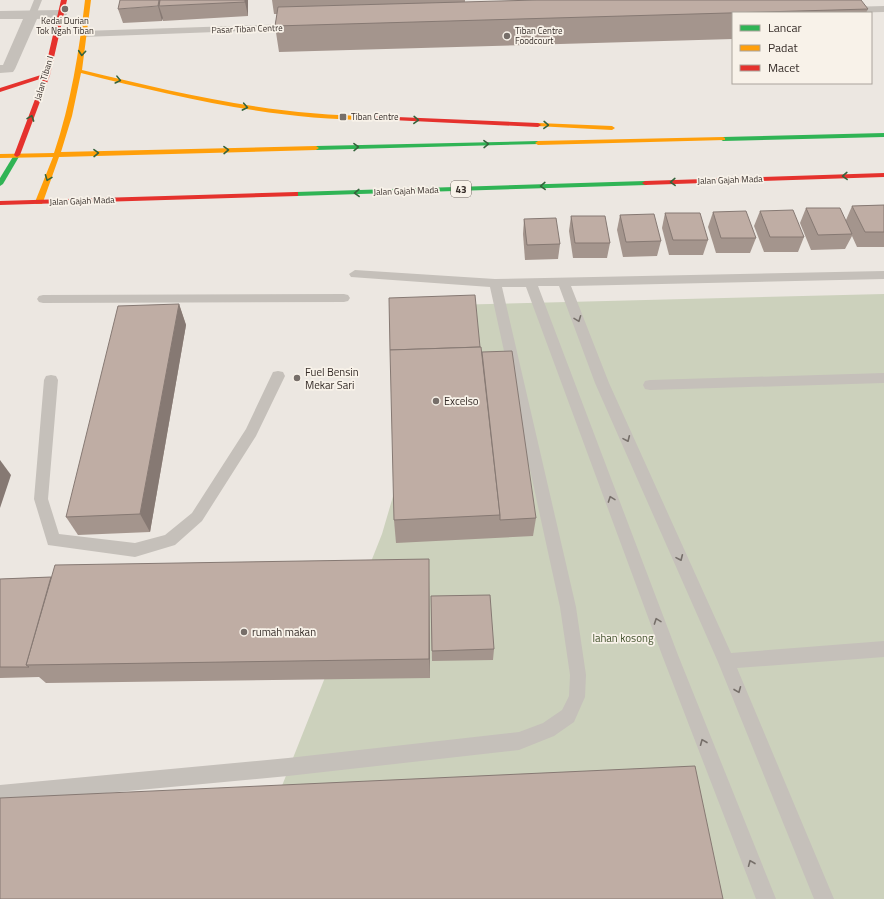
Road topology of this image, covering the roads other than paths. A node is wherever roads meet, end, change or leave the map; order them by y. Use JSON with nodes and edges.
{"nodes":[{"id":1,"x":38,"y":0,"type":"edge"},
{"id":2,"x":64,"y":0,"type":"edge"},
{"id":3,"x":88,"y":0,"type":"edge"},
{"id":4,"x":884,"y":9,"type":"edge"},
{"id":5,"x":840,"y":10,"type":"edge"},
{"id":6,"x":60,"y":14,"type":"junction"},
{"id":7,"x":0,"y":15,"type":"edge"},
{"id":8,"x":32,"y":15,"type":"junction"},
{"id":9,"x":305,"y":26,"type":"edge"},
{"id":10,"x":83,"y":34,"type":"junction"},
{"id":11,"x":0,"y":69,"type":"edge"},
{"id":12,"x":80,"y":71,"type":"junction"},
{"id":13,"x":47,"y":75,"type":"junction"},
{"id":14,"x":0,"y":90,"type":"edge"},
{"id":15,"x":618,"y":128,"type":"dead end"},
{"id":16,"x":674,"y":130,"type":"dead end"},
{"id":17,"x":884,"y":135,"type":"edge"},
{"id":18,"x":834,"y":137,"type":"junction"},
{"id":19,"x":57,"y":154,"type":"junction"},
{"id":20,"x":17,"y":155,"type":"junction"},
{"id":21,"x":0,"y":156,"type":"edge"},
{"id":22,"x":884,"y":175,"type":"edge"},
{"id":23,"x":0,"y":184,"type":"edge"},
{"id":24,"x":39,"y":202,"type":"junction"},
{"id":25,"x":0,"y":203,"type":"edge"},
{"id":26,"x":355,"y":274,"type":"dead end"},
{"id":27,"x":884,"y":275,"type":"edge"},
{"id":28,"x":564,"y":282,"type":"junction"},
{"id":29,"x":495,"y":283,"type":"junction"},
{"id":30,"x":530,"y":283,"type":"junction"},
{"id":31,"x":344,"y":298,"type":"dead end"},
{"id":32,"x":43,"y":299,"type":"dead end"},
{"id":33,"x":278,"y":376,"type":"dead end"},
{"id":34,"x":884,"y":378,"type":"edge"},
{"id":35,"x":51,"y":380,"type":"dead end"},
{"id":36,"x":650,"y":385,"type":"dead end"},
{"id":37,"x":884,"y":649,"type":"edge"},
{"id":38,"x":726,"y":661,"type":"junction"},
{"id":39,"x":0,"y":794,"type":"edge"},
{"id":40,"x":766,"y":899,"type":"edge"},
{"id":41,"x":824,"y":899,"type":"edge"}],
"edges":[{"from":1,"to":8,"type":"lane"},
{"from":2,"to":6,"type":"main road","name":"Jalan Tiban I"},
{"from":3,"to":10,"type":"main road"},
{"from":4,"to":5,"type":"lane"},
{"from":6,"to":8,"type":"street"},
{"from":6,"to":13,"type":"main road","name":"Jalan Tiban I"},
{"from":7,"to":8,"type":"street"},
{"from":8,"to":11,"type":"street"},
{"from":9,"to":10,"type":"lane","name":"Pasar Tiban Centre"},
{"from":10,"to":12,"type":"main road","one_way":true},
{"from":12,"to":15,"type":"main road","one_way":true},
{"from":12,"to":19,"type":"main road"},
{"from":13,"to":14,"type":"main road"},
{"from":20,"to":13,"type":"main road","name":"Jalan Tiban I","one_way":true},
{"from":16,"to":18,"type":"main road"},
{"from":17,"to":18,"type":"main road"},
{"from":19,"to":18,"type":"main road","one_way":true},
{"from":19,"to":20,"type":"main road"},
{"from":19,"to":24,"type":"main road","one_way":true},
{"from":20,"to":21,"type":"main road"},
{"from":20,"to":23,"type":"main road","name":"Jalan Tiban I"},
{"from":22,"to":24,"type":"main road","name":"Jalan Gajah Mada","number":"43","one_way":true},
{"from":24,"to":25,"type":"main road","name":"Jalan Gajah Mada"},
{"from":26,"to":29,"type":"lane"},
{"from":27,"to":28,"type":"lane"},
{"from":28,"to":30,"type":"lane"},
{"from":28,"to":38,"type":"lane","one_way":true},
{"from":29,"to":30,"type":"lane"},
{"from":29,"to":39,"type":"lane"},
{"from":40,"to":30,"type":"lane","one_way":true},
{"from":31,"to":32,"type":"lane"},
{"from":33,"to":35,"type":"lane"},
{"from":34,"to":36,"type":"lane"},
{"from":37,"to":38,"type":"lane"},
{"from":38,"to":41,"type":"lane","one_way":true}]}
